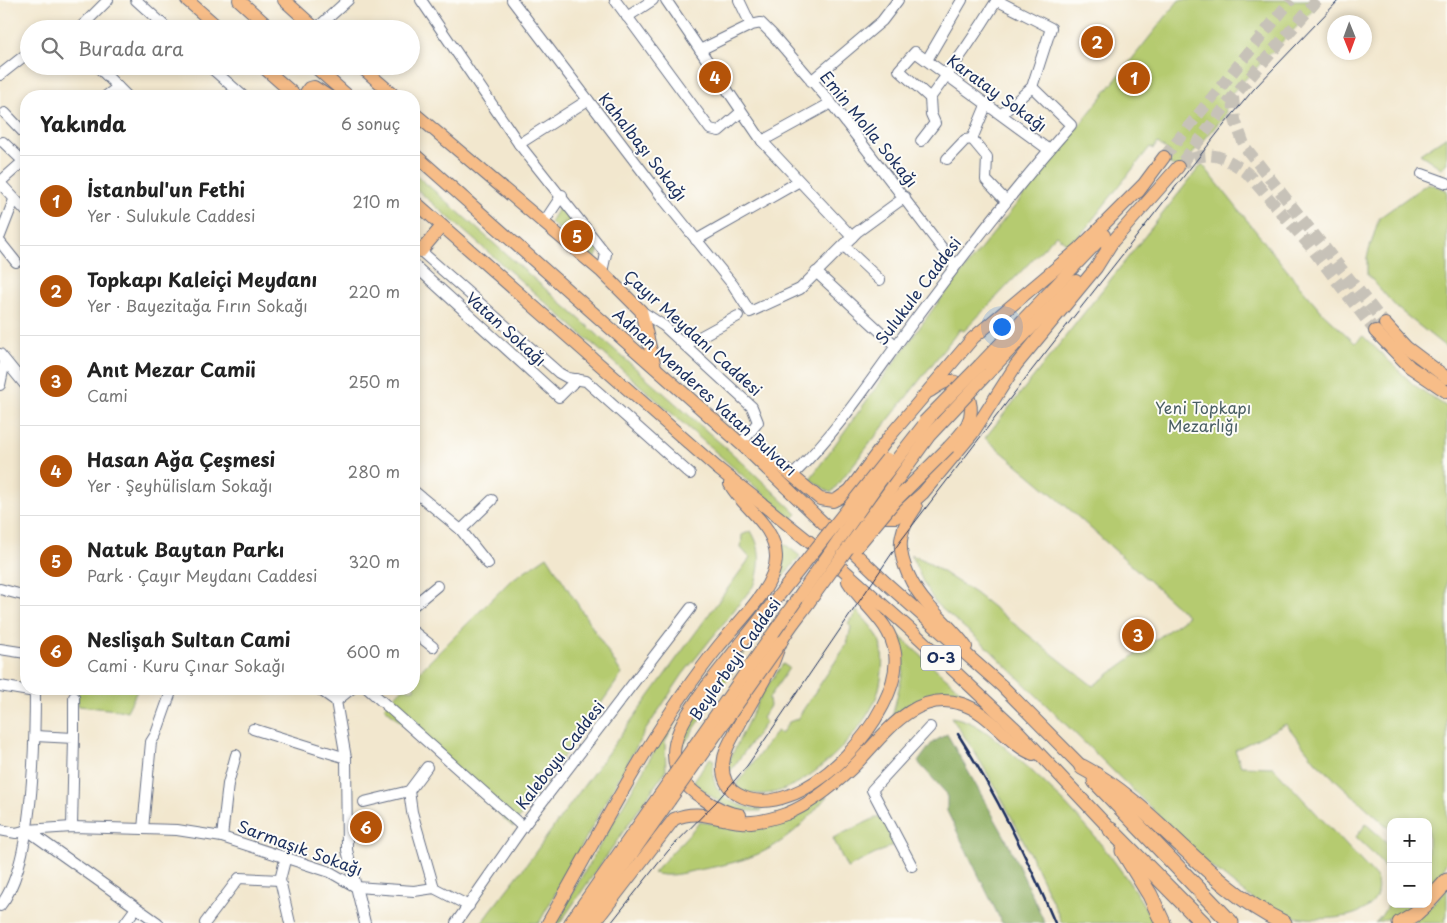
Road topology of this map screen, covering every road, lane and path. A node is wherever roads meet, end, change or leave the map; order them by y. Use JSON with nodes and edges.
{"nodes":[{"id":1,"x":108,"y":0,"type":"edge"},
{"id":2,"x":136,"y":0,"type":"edge"},
{"id":3,"x":187,"y":0,"type":"edge"},
{"id":4,"x":239,"y":0,"type":"edge"},
{"id":5,"x":284,"y":0,"type":"edge"},
{"id":6,"x":348,"y":0,"type":"edge"},
{"id":7,"x":421,"y":0,"type":"edge"},
{"id":8,"x":512,"y":0,"type":"edge"},
{"id":9,"x":615,"y":0,"type":"edge"},
{"id":10,"x":653,"y":0,"type":"edge"},
{"id":11,"x":666,"y":0,"type":"edge"},
{"id":12,"x":739,"y":0,"type":"edge"},
{"id":13,"x":898,"y":0,"type":"edge"},
{"id":14,"x":962,"y":0,"type":"edge"},
{"id":15,"x":996,"y":0,"type":"edge"},
{"id":16,"x":627,"y":17,"type":"junction"},
{"id":17,"x":88,"y":20,"type":"edge"},
{"id":18,"x":158,"y":20,"type":"edge"},
{"id":19,"x":210,"y":20,"type":"edge"},
{"id":20,"x":261,"y":20,"type":"edge"},
{"id":21,"x":306,"y":20,"type":"edge"},
{"id":22,"x":326,"y":20,"type":"edge"},
{"id":23,"x":751,"y":25,"type":"junction"},
{"id":24,"x":700,"y":50,"type":"junction"},
{"id":25,"x":20,"y":59,"type":"edge"},
{"id":26,"x":927,"y":60,"type":"junction"},
{"id":27,"x":0,"y":75,"type":"edge"},
{"id":28,"x":106,"y":75,"type":"edge"},
{"id":29,"x":219,"y":75,"type":"edge"},
{"id":30,"x":272,"y":75,"type":"edge"},
{"id":31,"x":324,"y":75,"type":"edge"},
{"id":32,"x":370,"y":75,"type":"edge"},
{"id":33,"x":946,"y":77,"type":"junction"},
{"id":34,"x":811,"y":81,"type":"junction"},
{"id":35,"x":118,"y":87,"type":"junction"},
{"id":36,"x":1032,"y":87,"type":"junction"},
{"id":37,"x":114,"y":90,"type":"edge"},
{"id":38,"x":121,"y":90,"type":"edge"},
{"id":39,"x":236,"y":90,"type":"edge"},
{"id":40,"x":289,"y":90,"type":"edge"},
{"id":41,"x":308,"y":90,"type":"edge"},
{"id":42,"x":319,"y":90,"type":"edge"},
{"id":43,"x":341,"y":90,"type":"edge"},
{"id":44,"x":388,"y":90,"type":"edge"},
{"id":45,"x":930,"y":98,"type":"junction"},
{"id":46,"x":588,"y":100,"type":"junction"},
{"id":47,"x":831,"y":103,"type":"junction"},
{"id":48,"x":987,"y":103,"type":"junction"},
{"id":49,"x":741,"y":112,"type":"junction"},
{"id":50,"x":5,"y":113,"type":"dead end"},
{"id":51,"x":1002,"y":114,"type":"junction"},
{"id":52,"x":420,"y":118,"type":"edge"},
{"id":53,"x":20,"y":129,"type":"edge"},
{"id":54,"x":972,"y":139,"type":"junction"},
{"id":55,"x":762,"y":141,"type":"junction"},
{"id":56,"x":921,"y":141,"type":"dead end"},
{"id":57,"x":3,"y":142,"type":"dead end"},
{"id":58,"x":519,"y":144,"type":"junction"},
{"id":59,"x":1049,"y":150,"type":"junction"},
{"id":60,"x":20,"y":156,"type":"edge"},
{"id":61,"x":1164,"y":157,"type":"tunnel mouth"},
{"id":62,"x":420,"y":159,"type":"edge"},
{"id":63,"x":947,"y":159,"type":"dead end"},
{"id":64,"x":20,"y":165,"type":"edge"},
{"id":65,"x":1178,"y":167,"type":"tunnel mouth"},
{"id":66,"x":1422,"y":174,"type":"dead end"},
{"id":67,"x":798,"y":182,"type":"junction"},
{"id":68,"x":1447,"y":182,"type":"edge"},
{"id":69,"x":0,"y":183,"type":"edge"},
{"id":70,"x":1142,"y":186,"type":"junction"},
{"id":71,"x":562,"y":195,"type":"junction"},
{"id":72,"x":904,"y":197,"type":"junction"},
{"id":73,"x":14,"y":200,"type":"junction"},
{"id":74,"x":1006,"y":201,"type":"junction"},
{"id":75,"x":20,"y":206,"type":"edge"},
{"id":76,"x":420,"y":206,"type":"edge"},
{"id":77,"x":544,"y":222,"type":"junction"},
{"id":78,"x":442,"y":226,"type":"junction"},
{"id":79,"x":0,"y":236,"type":"edge"},
{"id":80,"x":852,"y":237,"type":"junction"},
{"id":81,"x":696,"y":240,"type":"junction"},
{"id":82,"x":0,"y":242,"type":"edge"},
{"id":83,"x":1111,"y":244,"type":"junction"},
{"id":84,"x":844,"y":246,"type":"junction"},
{"id":85,"x":420,"y":248,"type":"edge"},
{"id":86,"x":420,"y":255,"type":"edge"},
{"id":87,"x":16,"y":262,"type":"dead end"},
{"id":88,"x":955,"y":265,"type":"junction"},
{"id":89,"x":420,"y":271,"type":"edge"},
{"id":90,"x":602,"y":272,"type":"junction"},
{"id":91,"x":816,"y":272,"type":"junction"},
{"id":92,"x":880,"y":280,"type":"dead end"},
{"id":93,"x":641,"y":311,"type":"junction"},
{"id":94,"x":738,"y":316,"type":"dead end"},
{"id":95,"x":684,"y":345,"type":"junction"},
{"id":96,"x":896,"y":346,"type":"junction"},
{"id":97,"x":2,"y":357,"type":"edge"},
{"id":98,"x":655,"y":368,"type":"junction"},
{"id":99,"x":983,"y":370,"type":"junction"},
{"id":100,"x":1447,"y":378,"type":"edge"},
{"id":101,"x":20,"y":379,"type":"edge"},
{"id":102,"x":577,"y":379,"type":"junction"},
{"id":103,"x":0,"y":385,"type":"edge"},
{"id":104,"x":1447,"y":392,"type":"edge"},
{"id":105,"x":924,"y":396,"type":"junction"},
{"id":106,"x":930,"y":417,"type":"junction"},
{"id":107,"x":741,"y":444,"type":"junction"},
{"id":108,"x":690,"y":474,"type":"dead end"},
{"id":109,"x":792,"y":476,"type":"junction"},
{"id":110,"x":727,"y":477,"type":"junction"},
{"id":111,"x":860,"y":477,"type":"junction"},
{"id":112,"x":923,"y":493,"type":"junction"},
{"id":113,"x":420,"y":496,"type":"edge"},
{"id":114,"x":492,"y":500,"type":"dead end"},
{"id":115,"x":461,"y":530,"type":"junction"},
{"id":116,"x":488,"y":564,"type":"dead end"},
{"id":117,"x":837,"y":564,"type":"junction"},
{"id":118,"x":437,"y":586,"type":"dead end"},
{"id":119,"x":0,"y":589,"type":"edge"},
{"id":120,"x":20,"y":594,"type":"edge"},
{"id":121,"x":420,"y":597,"type":"edge"},
{"id":122,"x":809,"y":602,"type":"junction"},
{"id":123,"x":691,"y":608,"type":"dead end"},
{"id":124,"x":420,"y":636,"type":"edge"},
{"id":125,"x":780,"y":642,"type":"junction"},
{"id":126,"x":433,"y":646,"type":"dead end"},
{"id":127,"x":0,"y":649,"type":"edge"},
{"id":128,"x":20,"y":652,"type":"edge"},
{"id":129,"x":971,"y":658,"type":"junction"},
{"id":130,"x":0,"y":686,"type":"edge"},
{"id":131,"x":20,"y":688,"type":"edge"},
{"id":132,"x":35,"y":695,"type":"edge"},
{"id":133,"x":170,"y":695,"type":"edge"},
{"id":134,"x":328,"y":695,"type":"edge"},
{"id":135,"x":344,"y":695,"type":"edge"},
{"id":136,"x":375,"y":695,"type":"edge"},
{"id":137,"x":74,"y":697,"type":"dead end"},
{"id":138,"x":336,"y":701,"type":"junction"},
{"id":139,"x":930,"y":727,"type":"dead end"},
{"id":140,"x":253,"y":729,"type":"dead end"},
{"id":141,"x":35,"y":736,"type":"junction"},
{"id":142,"x":74,"y":738,"type":"junction"},
{"id":143,"x":236,"y":755,"type":"dead end"},
{"id":144,"x":1041,"y":756,"type":"junction"},
{"id":145,"x":346,"y":758,"type":"junction"},
{"id":146,"x":427,"y":767,"type":"dead end"},
{"id":147,"x":1082,"y":767,"type":"junction"},
{"id":148,"x":410,"y":791,"type":"junction"},
{"id":149,"x":664,"y":799,"type":"junction"},
{"id":150,"x":364,"y":802,"type":"dead end"},
{"id":151,"x":801,"y":806,"type":"junction"},
{"id":152,"x":72,"y":827,"type":"junction"},
{"id":153,"x":523,"y":827,"type":"junction"},
{"id":154,"x":143,"y":829,"type":"junction"},
{"id":155,"x":0,"y":830,"type":"edge"},
{"id":156,"x":28,"y":830,"type":"junction"},
{"id":157,"x":1111,"y":830,"type":"junction"},
{"id":158,"x":222,"y":837,"type":"junction"},
{"id":159,"x":286,"y":856,"type":"junction"},
{"id":160,"x":912,"y":866,"type":"dead end"},
{"id":161,"x":1154,"y":874,"type":"junction"},
{"id":162,"x":280,"y":880,"type":"junction"},
{"id":163,"x":1447,"y":881,"type":"edge"},
{"id":164,"x":356,"y":887,"type":"junction"},
{"id":165,"x":434,"y":888,"type":"junction"},
{"id":166,"x":1432,"y":898,"type":"edge"},
{"id":167,"x":0,"y":906,"type":"edge"},
{"id":168,"x":469,"y":906,"type":"junction"},
{"id":169,"x":136,"y":908,"type":"junction"},
{"id":170,"x":1422,"y":908,"type":"edge"},
{"id":171,"x":125,"y":923,"type":"edge"},
{"id":172,"x":158,"y":923,"type":"edge"},
{"id":173,"x":205,"y":923,"type":"edge"},
{"id":174,"x":290,"y":923,"type":"edge"},
{"id":175,"x":365,"y":923,"type":"edge"},
{"id":176,"x":456,"y":923,"type":"edge"},
{"id":177,"x":548,"y":923,"type":"edge"},
{"id":178,"x":570,"y":923,"type":"edge"},
{"id":179,"x":583,"y":923,"type":"edge"},
{"id":180,"x":594,"y":923,"type":"edge"},
{"id":181,"x":1163,"y":923,"type":"edge"},
{"id":182,"x":1189,"y":923,"type":"edge"},
{"id":183,"x":1203,"y":923,"type":"edge"},
{"id":184,"x":1231,"y":923,"type":"edge"},
{"id":185,"x":1284,"y":923,"type":"edge"},
{"id":186,"x":1400,"y":923,"type":"edge"}],
"edges":[{"from":1,"to":17,"type":"street"},
{"from":2,"to":18,"type":"street"},
{"from":3,"to":19,"type":"main road"},
{"from":4,"to":20,"type":"main road"},
{"from":5,"to":21,"type":"main road"},
{"from":6,"to":22,"type":"street"},
{"from":7,"to":58,"type":"street","name":"Çayır Meydanı Caddesi"},
{"from":8,"to":46,"type":"street","name":"Kahalbaşı Sokağı"},
{"from":9,"to":16,"type":"street"},
{"from":10,"to":16,"type":"street"},
{"from":11,"to":24,"type":"street"},
{"from":12,"to":23,"type":"street"},
{"from":13,"to":34,"type":"street"},
{"from":14,"to":26,"type":"street"},
{"from":15,"to":33,"type":"street"},
{"from":15,"to":36,"type":"street"},
{"from":16,"to":49,"type":"street"},
{"from":23,"to":24,"type":"street"},
{"from":23,"to":34,"type":"street","name":"Emin Molla Sokağı"},
{"from":24,"to":49,"type":"street"},
{"from":25,"to":27,"type":"street"},
{"from":26,"to":33,"type":"street","name":"Karatay Sokağı"},
{"from":26,"to":45,"type":"street","name":"Karatay Sokağı"},
{"from":28,"to":35,"type":"street"},
{"from":29,"to":39,"type":"street"},
{"from":30,"to":40,"type":"main road"},
{"from":31,"to":43,"type":"main road"},
{"from":32,"to":44,"type":"main road"},
{"from":33,"to":45,"type":"street"},
{"from":33,"to":48,"type":"street","name":"Karatay Sokağı"},
{"from":34,"to":47,"type":"street","name":"Emin Molla Sokağı"},
{"from":35,"to":37,"type":"street"},
{"from":35,"to":38,"type":"street"},
{"from":36,"to":51,"type":"street"},
{"from":36,"to":59,"type":"street","name":"Sulukule Caddesi"},
{"from":41,"to":42,"type":"main road"},
{"from":45,"to":56,"type":"street"},
{"from":46,"to":58,"type":"street"},
{"from":46,"to":81,"type":"street","name":"Kahalbaşı Sokağı"},
{"from":47,"to":55,"type":"street"},
{"from":47,"to":72,"type":"street","name":"Emin Molla Sokağı"},
{"from":48,"to":51,"type":"street","name":"Karatay Sokağı"},
{"from":48,"to":54,"type":"street"},
{"from":49,"to":55,"type":"street"},
{"from":50,"to":53,"type":"street"},
{"from":51,"to":59,"type":"street","name":"Karatay Sokağı"},
{"from":52,"to":77,"type":"main road","name":"Çayır Meydanı Caddesi"},
{"from":54,"to":63,"type":"street"},
{"from":54,"to":74,"type":"street"},
{"from":55,"to":67,"type":"street"},
{"from":57,"to":60,"type":"street"},
{"from":58,"to":71,"type":"street","name":"Çayır Meydanı Caddesi"},
{"from":59,"to":74,"type":"street","name":"Sulukule Caddesi"},
{"from":61,"to":70,"type":"main road"},
{"from":62,"to":98,"type":"main road","name":"Adnan Menderes Vatan Bulvarı"},
{"from":64,"to":69,"type":"street"},
{"from":65,"to":83,"type":"main road"},
{"from":66,"to":68,"type":"street"},
{"from":67,"to":80,"type":"street"},
{"from":67,"to":81,"type":"street"},
{"from":69,"to":73,"type":"street"},
{"from":70,"to":99,"type":"main road"},
{"from":70,"to":105,"type":"main road"},
{"from":71,"to":77,"type":"street"},
{"from":71,"to":90,"type":"street","name":"Çayır Meydanı Caddesi"},
{"from":72,"to":80,"type":"street"},
{"from":72,"to":88,"type":"street","name":"Emin Molla Sokağı"},
{"from":73,"to":75,"type":"street"},
{"from":73,"to":79,"type":"street"},
{"from":74,"to":88,"type":"street","name":"Sulukule Caddesi"},
{"from":76,"to":78,"type":"main road"},
{"from":77,"to":90,"type":"main road","name":"Çayır Meydanı Caddesi"},
{"from":78,"to":85,"type":"main road"},
{"from":78,"to":110,"type":"main road"},
{"from":80,"to":84,"type":"street"},
{"from":81,"to":91,"type":"street","name":"Kahalbaşı Sokağı"},
{"from":82,"to":87,"type":"street"},
{"from":83,"to":99,"type":"main road"},
{"from":83,"to":112,"type":"main road"},
{"from":84,"to":91,"type":"street"},
{"from":84,"to":92,"type":"street"},
{"from":86,"to":102,"type":"street"},
{"from":88,"to":96,"type":"street","name":"Sulukule Caddesi"},
{"from":89,"to":102,"type":"street","name":"Vatan Sokağı"},
{"from":90,"to":93,"type":"main road","name":"Çayır Meydanı Caddesi"},
{"from":91,"to":96,"type":"street"},
{"from":93,"to":95,"type":"street","name":"Çayır Meydanı Caddesi"},
{"from":93,"to":98,"type":"main road"},
{"from":94,"to":95,"type":"street"},
{"from":95,"to":107,"type":"street","name":"Çayır Meydanı Caddesi"},
{"from":96,"to":109,"type":"street","name":"Sulukule Caddesi"},
{"from":97,"to":101,"type":"street"},
{"from":97,"to":103,"type":"street"},
{"from":98,"to":107,"type":"main road","name":"Adnan Menderes Vatan Bulvarı"},
{"from":99,"to":106,"type":"main road","bridge":true},
{"from":99,"to":122,"type":"main road","bridge":true},
{"from":100,"to":104,"type":"main road"},
{"from":102,"to":108,"type":"street"},
{"from":105,"to":111,"type":"main road"},
{"from":105,"to":122,"type":"main road","bridge":true},
{"from":106,"to":149,"type":"main road","name":"Beylerbeyi Caddesi","bridge":true},
{"from":106,"to":151,"type":"main road","bridge":true},
{"from":107,"to":109,"type":"main road"},
{"from":107,"to":129,"type":"main road","name":"Adnan Menderes Vatan Bulvarı"},
{"from":109,"to":111,"type":"main road"},
{"from":110,"to":117,"type":"main road","number":"O-3"},
{"from":110,"to":177,"type":"main road"},
{"from":111,"to":112,"type":"main road"},
{"from":112,"to":129,"type":"main road"},
{"from":113,"to":115,"type":"street"},
{"from":114,"to":115,"type":"street"},
{"from":115,"to":116,"type":"street"},
{"from":117,"to":125,"type":"main road","bridge":true},
{"from":117,"to":144,"type":"main road","number":"O-3"},
{"from":118,"to":121,"type":"street"},
{"from":119,"to":120,"type":"street"},
{"from":122,"to":125,"type":"main road","name":"Beylerbeyi Caddesi"},
{"from":123,"to":153,"type":"street","name":"Kaleboyu Caddesi"},
{"from":124,"to":126,"type":"street"},
{"from":125,"to":149,"type":"main road","name":"Beylerbeyi Caddesi","bridge":true},
{"from":127,"to":128,"type":"street"},
{"from":129,"to":147,"type":"main road","number":"O-3"},
{"from":130,"to":131,"type":"street"},
{"from":132,"to":141,"type":"street"},
{"from":133,"to":154,"type":"street"},
{"from":134,"to":138,"type":"street"},
{"from":135,"to":138,"type":"street"},
{"from":136,"to":153,"type":"street"},
{"from":137,"to":142,"type":"street"},
{"from":138,"to":145,"type":"street"},
{"from":139,"to":160,"type":"street"},
{"from":140,"to":145,"type":"street"},
{"from":141,"to":142,"type":"street"},
{"from":141,"to":156,"type":"street"},
{"from":142,"to":152,"type":"street"},
{"from":143,"to":158,"type":"street"},
{"from":144,"to":151,"type":"main road"},
{"from":144,"to":157,"type":"main road","number":"O-3"},
{"from":145,"to":164,"type":"street"},
{"from":146,"to":148,"type":"street"},
{"from":147,"to":184,"type":"highway","number":"O-3"},
{"from":147,"to":185,"type":"highway"},
{"from":148,"to":150,"type":"street"},
{"from":148,"to":165,"type":"street"},
{"from":149,"to":178,"type":"main road","name":"Beylerbeyi Caddesi"},
{"from":149,"to":179,"type":"main road","name":"Beylerbeyi Caddesi"},
{"from":151,"to":180,"type":"main road"},
{"from":152,"to":154,"type":"street","name":"Sarmaşık Sokağı"},
{"from":152,"to":156,"type":"street","name":"Sarmaşık Sokağı"},
{"from":153,"to":168,"type":"street","name":"Kaleboyu Caddesi"},
{"from":154,"to":158,"type":"street","name":"Sarmaşık Sokağı"},
{"from":155,"to":156,"type":"street","name":"Sarmaşık Sokağı"},
{"from":156,"to":167,"type":"street"},
{"from":156,"to":169,"type":"street"},
{"from":157,"to":161,"type":"highway","number":"O-3"},
{"from":157,"to":181,"type":"highway"},
{"from":158,"to":159,"type":"street","name":"Sarmaşık Sokağı"},
{"from":159,"to":162,"type":"street"},
{"from":159,"to":164,"type":"street","name":"Sarmaşık Sokağı"},
{"from":161,"to":182,"type":"highway"},
{"from":161,"to":183,"type":"highway","number":"O-3"},
{"from":162,"to":173,"type":"street"},
{"from":162,"to":174,"type":"street"},
{"from":163,"to":166,"type":"highway"},
{"from":164,"to":165,"type":"street","name":"Sarmaşık Sokağı"},
{"from":164,"to":175,"type":"street"},
{"from":165,"to":168,"type":"street"},
{"from":168,"to":176,"type":"street","name":"Kaleboyu Caddesi"},
{"from":169,"to":171,"type":"street"},
{"from":169,"to":172,"type":"street"},
{"from":170,"to":186,"type":"highway"}]}
